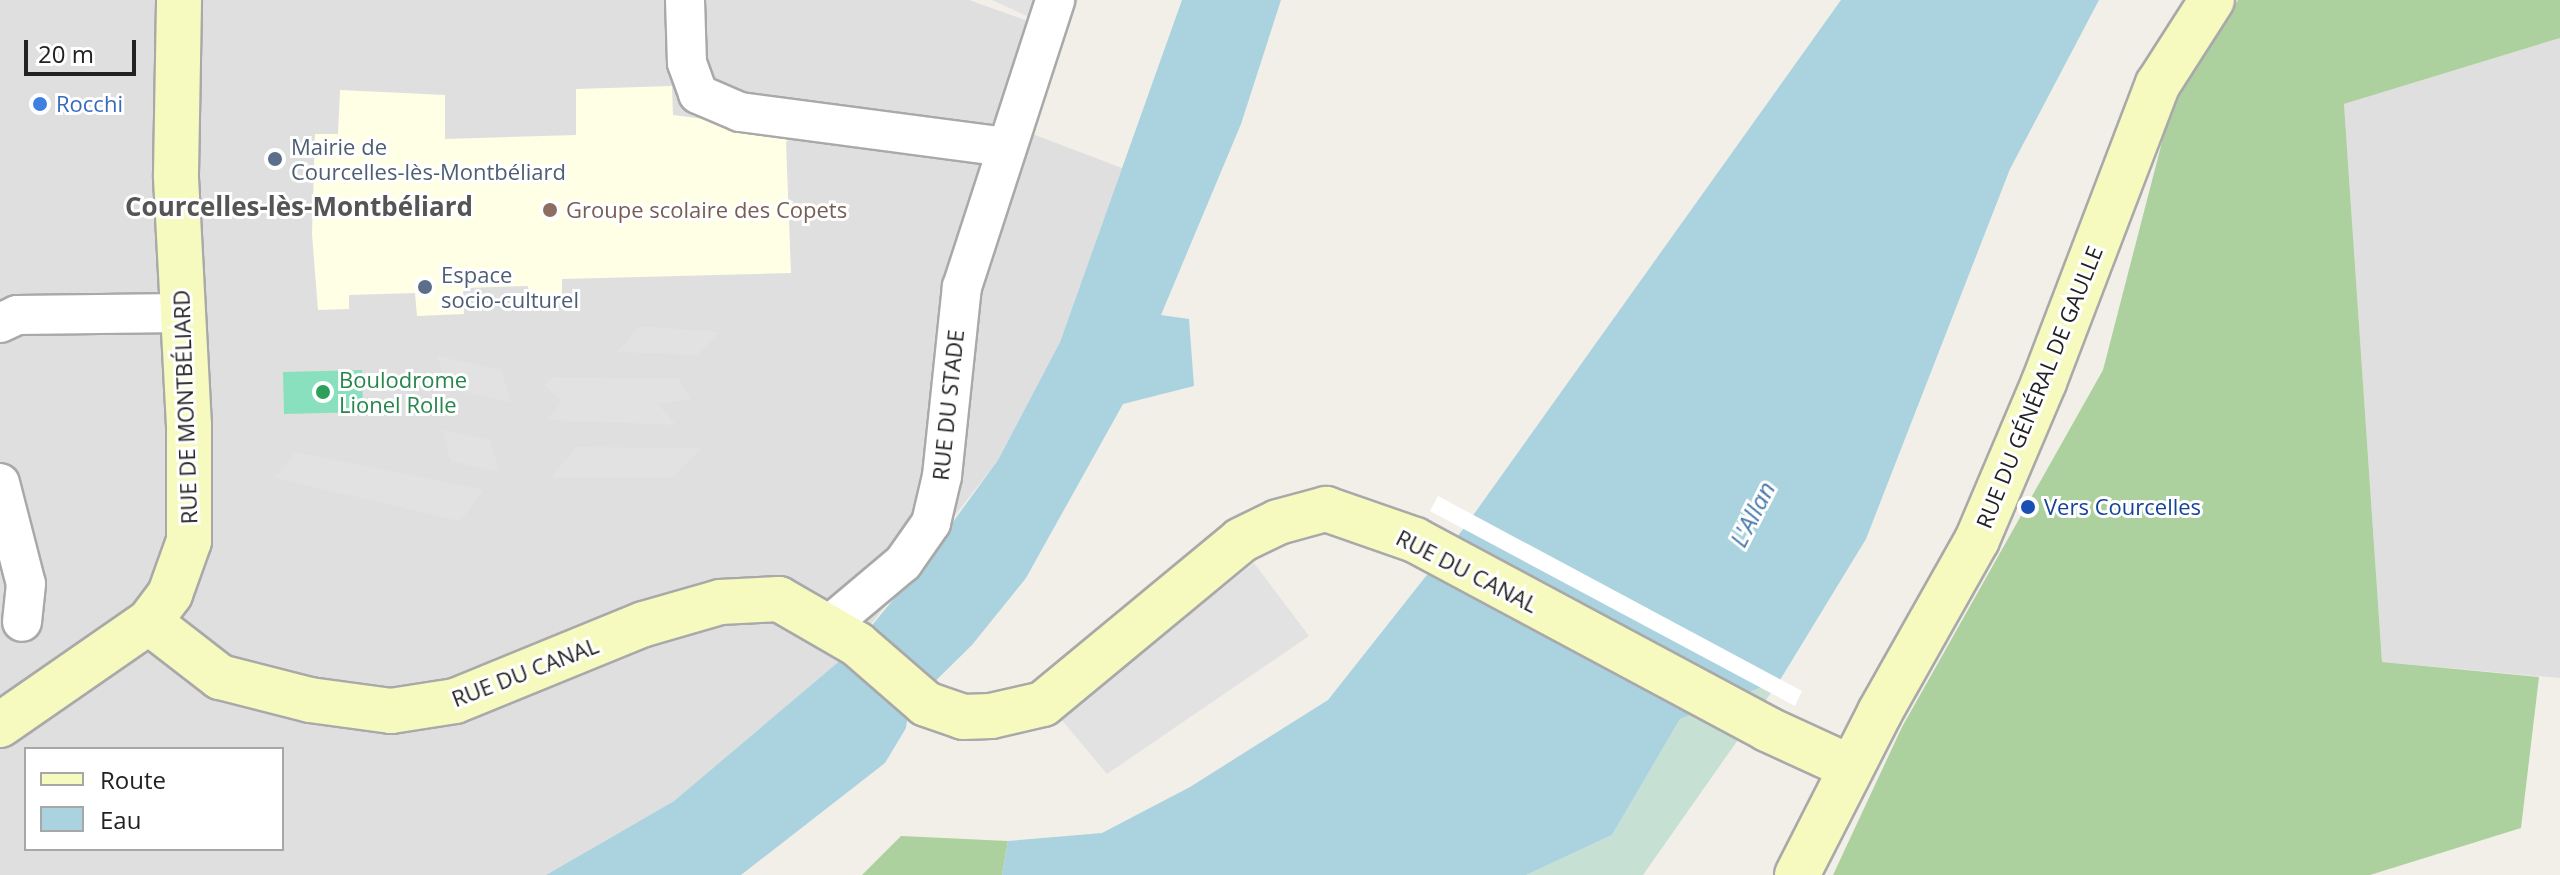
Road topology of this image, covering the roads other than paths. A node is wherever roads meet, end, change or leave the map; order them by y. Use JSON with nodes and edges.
{"nodes":[{"id":1,"x":179,"y":0,"type":"edge"},
{"id":2,"x":685,"y":0,"type":"edge"},
{"id":3,"x":1055,"y":0,"type":"edge"},
{"id":4,"x":2212,"y":0,"type":"edge"},
{"id":5,"x":1005,"y":147,"type":"junction"},
{"id":6,"x":182,"y":313,"type":"junction"},
{"id":7,"x":0,"y":323,"type":"edge"},
{"id":8,"x":0,"y":483,"type":"edge"},
{"id":9,"x":22,"y":622,"type":"dead end"},
{"id":10,"x":149,"y":622,"type":"junction"},
{"id":11,"x":843,"y":634,"type":"junction"},
{"id":12,"x":0,"y":725,"type":"edge"},
{"id":13,"x":1850,"y":767,"type":"junction"},
{"id":14,"x":1797,"y":875,"type":"edge"}],
"edges":[{"from":1,"to":6,"type":"street","name":"RUE DE MONTBÉLIARD"},
{"from":2,"to":5,"type":"street"},
{"from":3,"to":5,"type":"street","name":"RUE DU STADE"},
{"from":4,"to":13,"type":"street","name":"RUE DU GÉNÉRAL DE GAULLE"},
{"from":5,"to":11,"type":"street","name":"RUE DU STADE"},
{"from":6,"to":7,"type":"street"},
{"from":6,"to":10,"type":"street","name":"RUE DE MONTBÉLIARD"},
{"from":8,"to":9,"type":"street"},
{"from":10,"to":11,"type":"street","name":"RUE DU CANAL"},
{"from":10,"to":12,"type":"street","name":"RUE DE MONTBÉLIARD"},
{"from":11,"to":13,"type":"street","name":"RUE DU CANAL"},
{"from":13,"to":14,"type":"street","name":"RUE DU GÉNÉRAL DE GAULLE"}]}
